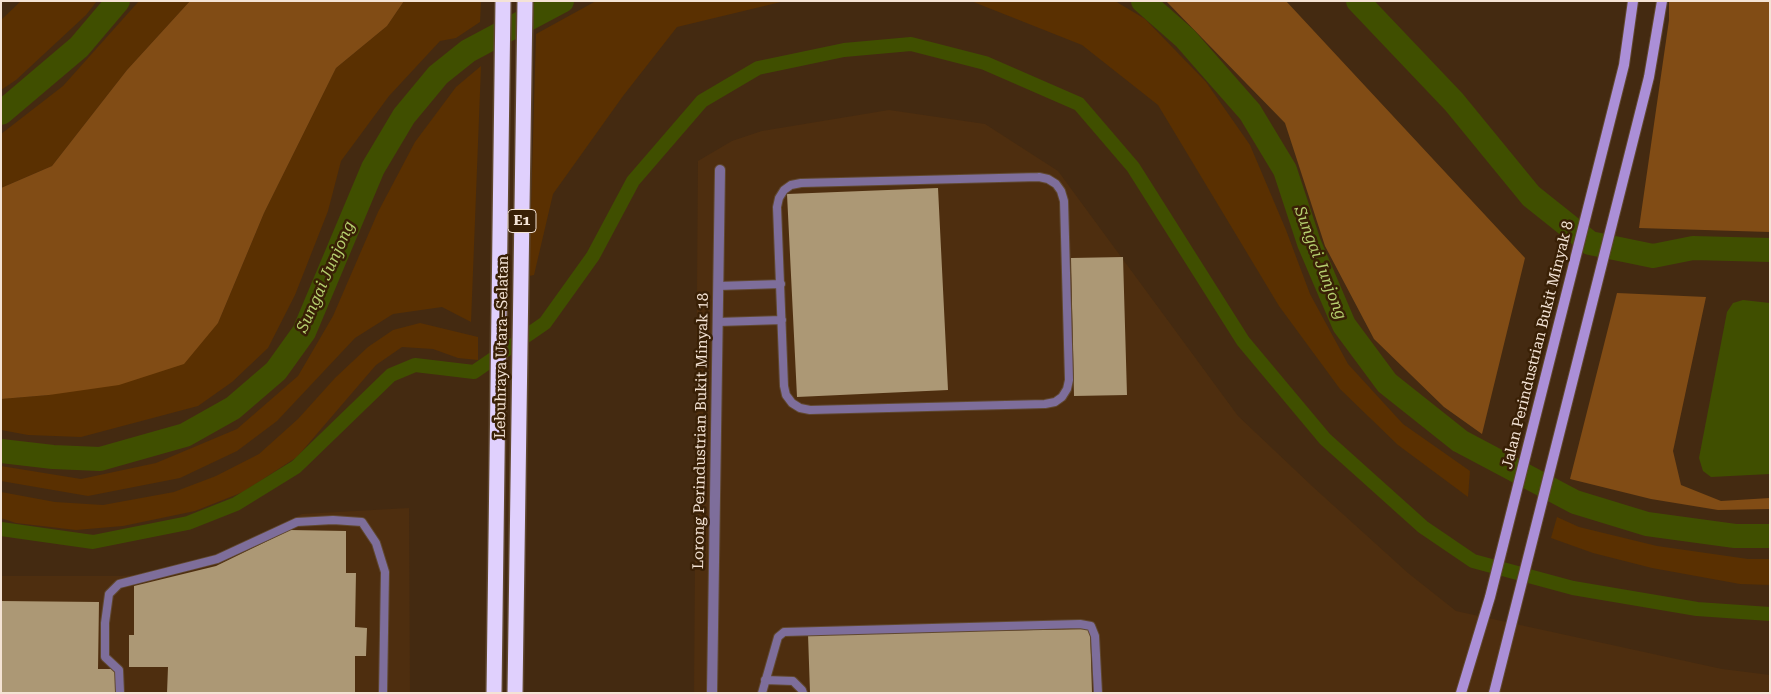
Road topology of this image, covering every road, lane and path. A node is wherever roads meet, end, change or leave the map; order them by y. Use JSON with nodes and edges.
{"nodes":[{"id":1,"x":504,"y":1,"type":"edge"},
{"id":2,"x":525,"y":1,"type":"edge"},
{"id":3,"x":1633,"y":1,"type":"edge"},
{"id":4,"x":1662,"y":1,"type":"edge"},
{"id":5,"x":720,"y":170,"type":"dead end"},
{"id":6,"x":781,"y":284,"type":"junction"},
{"id":7,"x":718,"y":286,"type":"junction"},
{"id":8,"x":782,"y":320,"type":"junction"},
{"id":9,"x":718,"y":322,"type":"junction"},
{"id":10,"x":764,"y":680,"type":"junction"},
{"id":11,"x":120,"y":693,"type":"edge"},
{"id":12,"x":382,"y":693,"type":"edge"},
{"id":13,"x":494,"y":693,"type":"edge"},
{"id":14,"x":515,"y":693,"type":"edge"},
{"id":15,"x":712,"y":693,"type":"edge"},
{"id":16,"x":762,"y":693,"type":"edge"},
{"id":17,"x":802,"y":693,"type":"edge"},
{"id":18,"x":1098,"y":693,"type":"edge"},
{"id":19,"x":1461,"y":693,"type":"edge"},
{"id":20,"x":1494,"y":693,"type":"edge"}],
"edges":[{"from":1,"to":13,"type":"highway","name":"Lebuhraya Utara–Selatan","number":"E1"},
{"from":2,"to":14,"type":"highway","name":"Lebuhraya Utara–Selatan","number":"E1"},
{"from":3,"to":19,"type":"street","name":"Jalan Perindustrian Bukit Minyak 8"},
{"from":4,"to":20,"type":"street"},
{"from":5,"to":7,"type":"street","name":"Lorong Perindustrian Bukit Minyak 18"},
{"from":6,"to":7,"type":"lane"},
{"from":6,"to":8,"type":"lane"},
{"from":6,"to":8,"type":"lane"},
{"from":7,"to":9,"type":"street","name":"Lorong Perindustrian Bukit Minyak 18"},
{"from":8,"to":9,"type":"lane"},
{"from":9,"to":15,"type":"street","name":"Lorong Perindustrian Bukit Minyak 18"},
{"from":10,"to":16,"type":"lane"},
{"from":10,"to":17,"type":"lane"},
{"from":10,"to":18,"type":"lane"},
{"from":11,"to":12,"type":"lane"}]}
